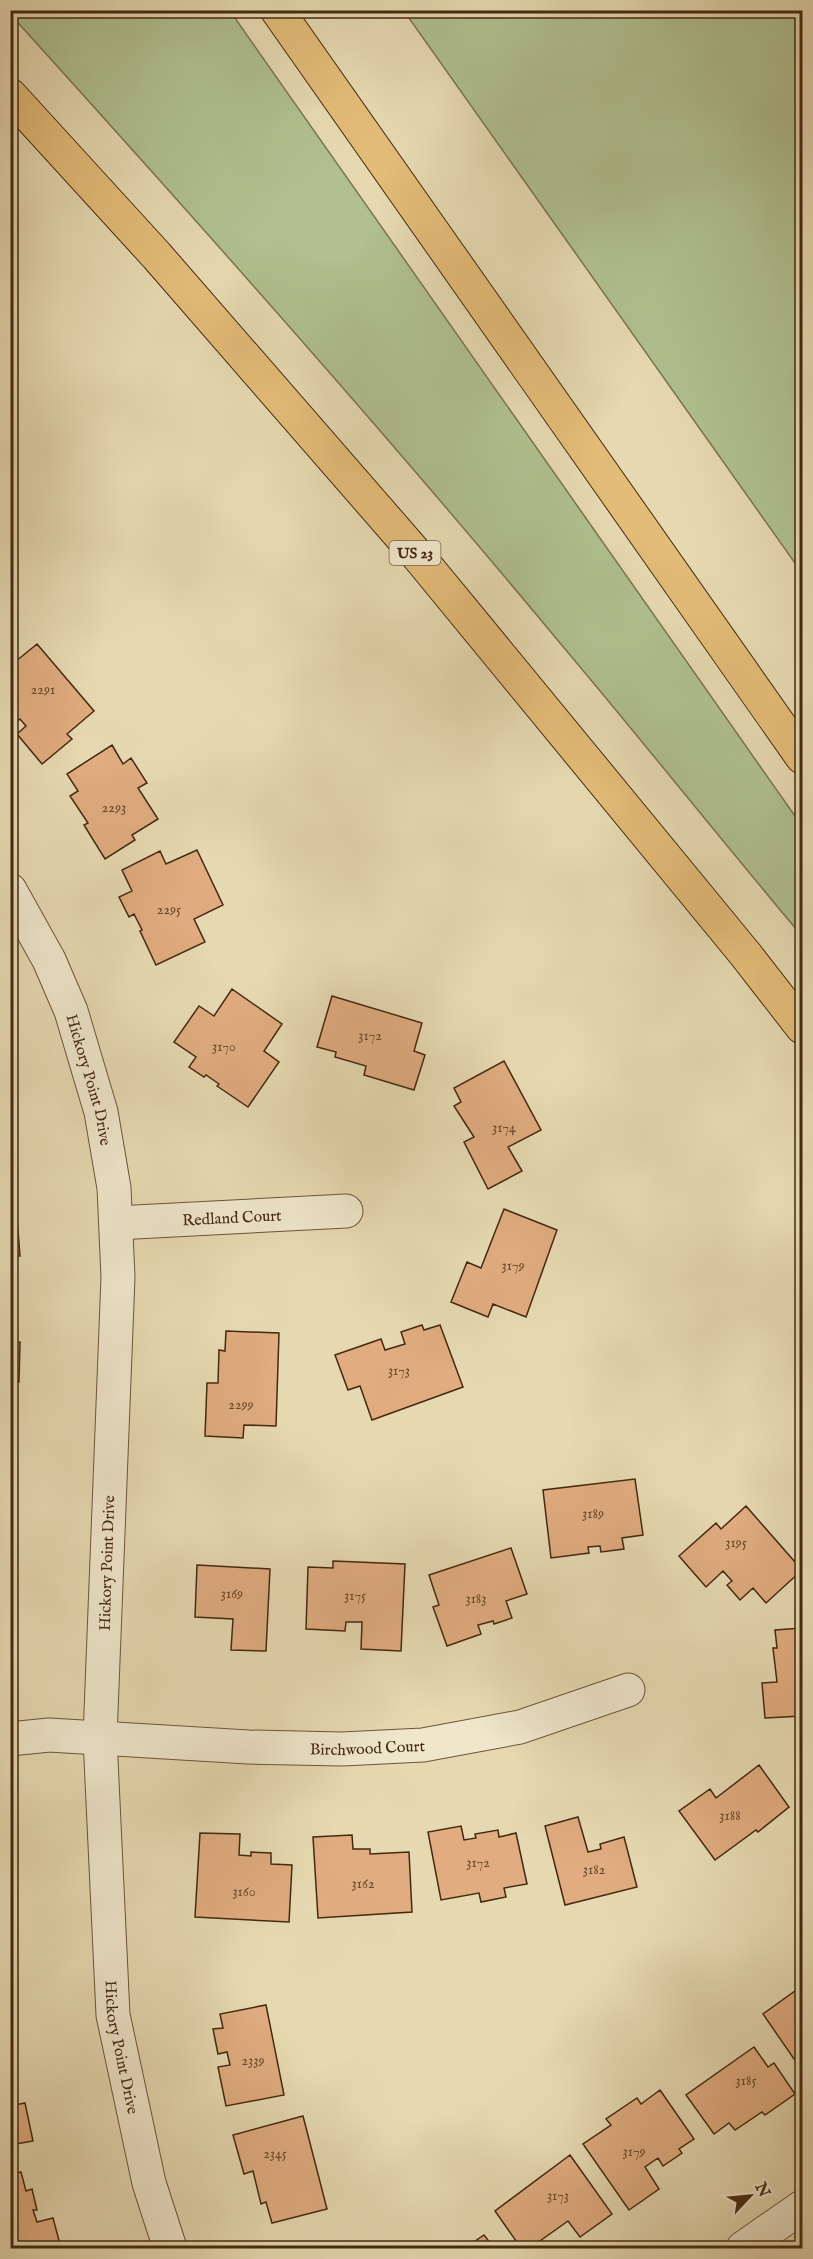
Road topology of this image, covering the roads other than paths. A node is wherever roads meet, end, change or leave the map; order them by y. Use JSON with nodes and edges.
{"nodes":[{"id":1,"x":277,"y":10,"type":"edge"},
{"id":2,"x":10,"y":95,"type":"edge"},
{"id":3,"x":802,"y":756,"type":"edge"},
{"id":4,"x":10,"y":890,"type":"edge"},
{"id":5,"x":802,"y":1027,"type":"edge"},
{"id":6,"x":346,"y":1211,"type":"dead end"},
{"id":7,"x":116,"y":1223,"type":"junction"},
{"id":8,"x":628,"y":1690,"type":"dead end"},
{"id":9,"x":100,"y":1738,"type":"junction"},
{"id":10,"x":10,"y":1739,"type":"edge"},
{"id":11,"x":802,"y":2208,"type":"edge"},
{"id":12,"x":170,"y":2248,"type":"edge"},
{"id":13,"x":742,"y":2248,"type":"edge"}],
"edges":[{"from":1,"to":3,"type":"highway"},
{"from":2,"to":5,"type":"highway","number":"US 23"},
{"from":4,"to":7,"type":"street","name":"Hickory Point Drive"},
{"from":6,"to":7,"type":"street","name":"Redland Court"},
{"from":7,"to":9,"type":"street","name":"Hickory Point Drive"},
{"from":8,"to":9,"type":"street","name":"Birchwood Court"},
{"from":9,"to":10,"type":"street","name":"Birchwood Court"},
{"from":9,"to":12,"type":"street","name":"Hickory Point Drive"},
{"from":11,"to":13,"type":"street"}]}
